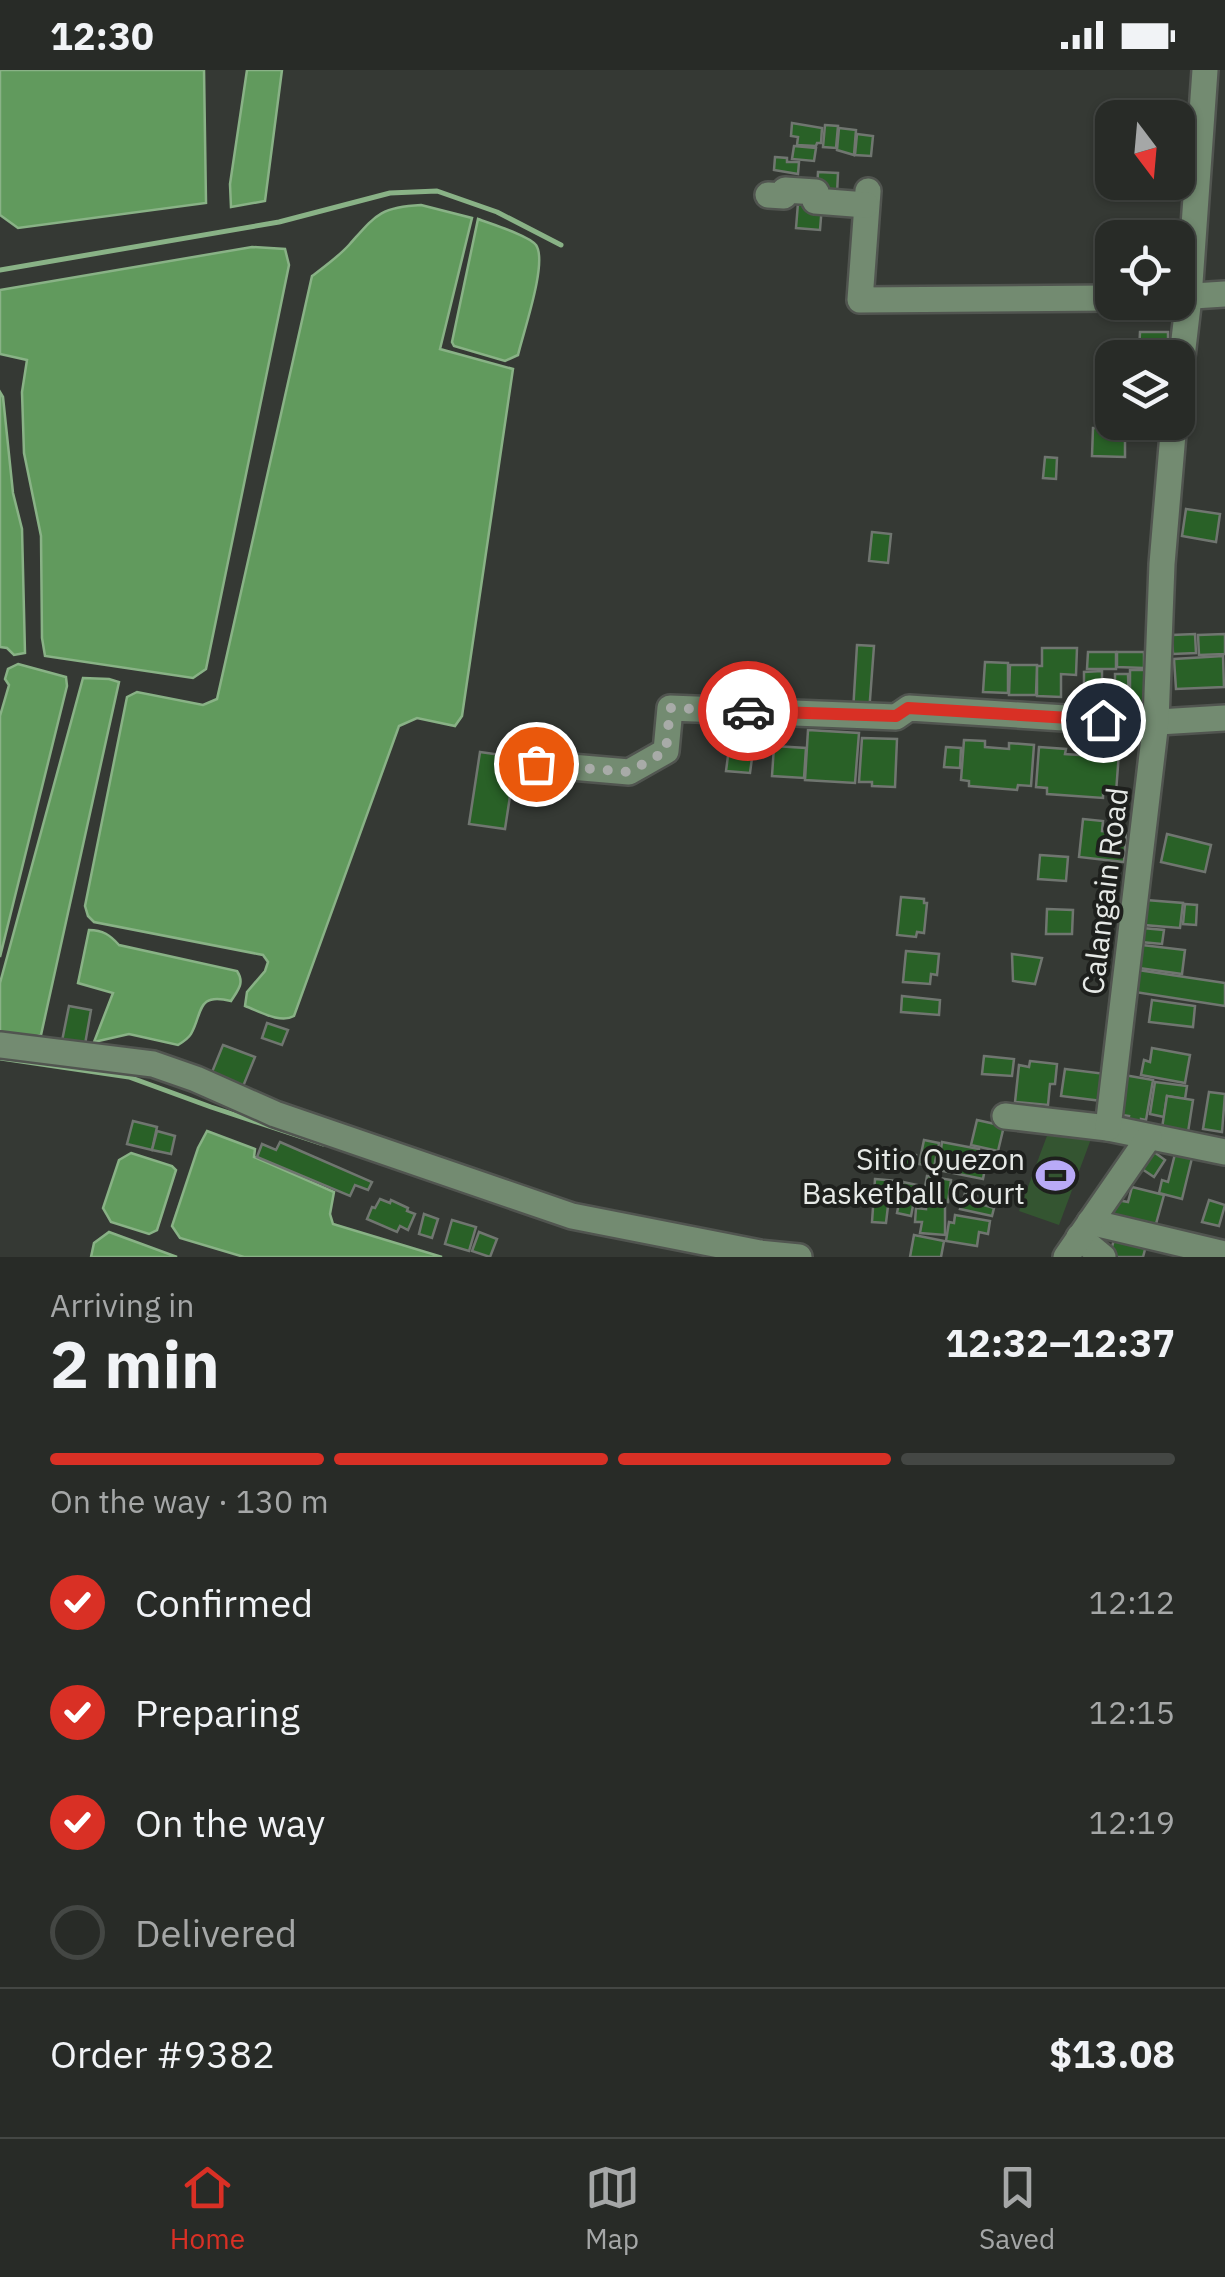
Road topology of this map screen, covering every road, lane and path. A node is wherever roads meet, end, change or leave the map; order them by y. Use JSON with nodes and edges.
{"nodes":[{"id":1,"x":1205,"y":70,"type":"edge"},
{"id":2,"x":768,"y":195,"type":"dead end"},
{"id":3,"x":1190,"y":220,"type":"edge"},
{"id":4,"x":1225,"y":294,"type":"edge"},
{"id":5,"x":1195,"y":296,"type":"edge"},
{"id":6,"x":1095,"y":298,"type":"edge"},
{"id":7,"x":1172,"y":440,"type":"edge"},
{"id":8,"x":1225,"y":718,"type":"edge"},
{"id":9,"x":1156,"y":721,"type":"junction"},
{"id":10,"x":536,"y":764,"type":"dead end"},
{"id":11,"x":0,"y":1045,"type":"edge"},
{"id":12,"x":1006,"y":1116,"type":"dead end"},
{"id":13,"x":1108,"y":1128,"type":"junction"},
{"id":14,"x":1149,"y":1137,"type":"junction"},
{"id":15,"x":1225,"y":1152,"type":"edge"},
{"id":16,"x":1078,"y":1239,"type":"edge"},
{"id":17,"x":1225,"y":1254,"type":"edge"},
{"id":18,"x":800,"y":1257,"type":"edge"},
{"id":19,"x":1102,"y":1257,"type":"edge"}],
"edges":[{"from":1,"to":3,"type":"street"},
{"from":2,"to":6,"type":"street"},
{"from":4,"to":5,"type":"street"},
{"from":7,"to":9,"type":"street","name":"Calangain Road"},
{"from":8,"to":9,"type":"street"},
{"from":9,"to":10,"type":"street"},
{"from":9,"to":13,"type":"street","name":"Calangain Road"},
{"from":11,"to":18,"type":"street"},
{"from":12,"to":13,"type":"street"},
{"from":13,"to":14,"type":"street"},
{"from":14,"to":15,"type":"street"},
{"from":14,"to":16,"type":"street"},
{"from":16,"to":17,"type":"street"},
{"from":16,"to":19,"type":"street"}]}
